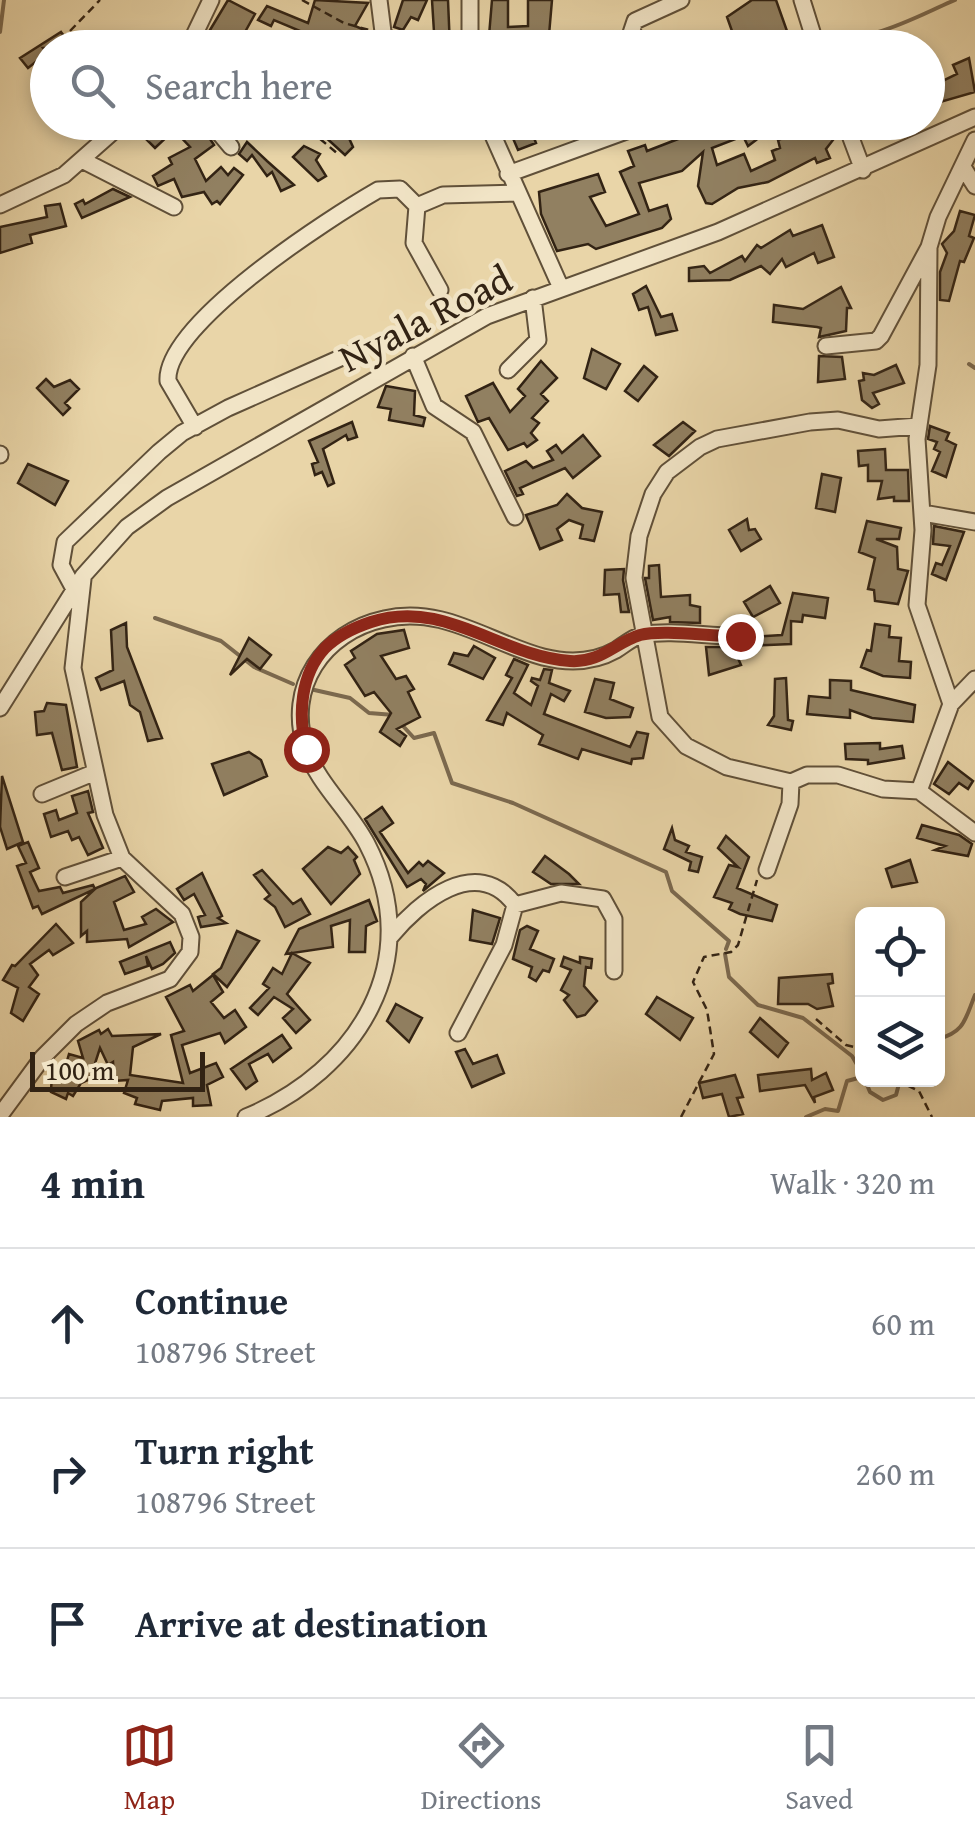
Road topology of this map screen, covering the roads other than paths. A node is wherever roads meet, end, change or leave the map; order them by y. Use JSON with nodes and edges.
{"nodes":[{"id":1,"x":212,"y":0,"type":"edge"},
{"id":2,"x":378,"y":0,"type":"edge"},
{"id":3,"x":470,"y":0,"type":"edge"},
{"id":4,"x":682,"y":0,"type":"edge"},
{"id":5,"x":802,"y":0,"type":"edge"},
{"id":6,"x":197,"y":30,"type":"edge"},
{"id":7,"x":383,"y":30,"type":"edge"},
{"id":8,"x":470,"y":30,"type":"edge"},
{"id":9,"x":633,"y":30,"type":"edge"},
{"id":10,"x":811,"y":30,"type":"edge"},
{"id":11,"x":975,"y":118,"type":"edge"},
{"id":12,"x":945,"y":132,"type":"edge"},
{"id":13,"x":104,"y":140,"type":"edge"},
{"id":14,"x":225,"y":140,"type":"edge"},
{"id":15,"x":494,"y":140,"type":"edge"},
{"id":16,"x":602,"y":140,"type":"edge"},
{"id":17,"x":852,"y":140,"type":"edge"},
{"id":18,"x":928,"y":140,"type":"edge"},
{"id":19,"x":975,"y":140,"type":"edge"},
{"id":20,"x":231,"y":148,"type":"dead end"},
{"id":21,"x":82,"y":160,"type":"junction"},
{"id":22,"x":963,"y":166,"type":"junction"},
{"id":23,"x":863,"y":170,"type":"junction"},
{"id":24,"x":508,"y":174,"type":"junction"},
{"id":25,"x":975,"y":186,"type":"edge"},
{"id":26,"x":516,"y":194,"type":"junction"},
{"id":27,"x":0,"y":205,"type":"edge"},
{"id":28,"x":417,"y":206,"type":"junction"},
{"id":29,"x":174,"y":207,"type":"dead end"},
{"id":30,"x":929,"y":248,"type":"junction"},
{"id":31,"x":561,"y":288,"type":"junction"},
{"id":32,"x":440,"y":290,"type":"dead end"},
{"id":33,"x":533,"y":298,"type":"junction"},
{"id":34,"x":826,"y":346,"type":"dead end"},
{"id":35,"x":348,"y":356,"type":"dead end"},
{"id":36,"x":414,"y":356,"type":"junction"},
{"id":37,"x":508,"y":370,"type":"dead end"},
{"id":38,"x":918,"y":426,"type":"junction"},
{"id":39,"x":195,"y":427,"type":"junction"},
{"id":40,"x":923,"y":512,"type":"junction"},
{"id":41,"x":515,"y":517,"type":"dead end"},
{"id":42,"x":975,"y":522,"type":"edge"},
{"id":43,"x":79,"y":583,"type":"junction"},
{"id":44,"x":642,"y":635,"type":"junction"},
{"id":45,"x":740,"y":636,"type":"dead end"},
{"id":46,"x":975,"y":679,"type":"edge"},
{"id":47,"x":951,"y":704,"type":"junction"},
{"id":48,"x":0,"y":708,"type":"edge"},
{"id":49,"x":93,"y":772,"type":"junction"},
{"id":50,"x":791,"y":782,"type":"junction"},
{"id":51,"x":919,"y":791,"type":"junction"},
{"id":52,"x":42,"y":794,"type":"dead end"},
{"id":53,"x":975,"y":833,"type":"edge"},
{"id":54,"x":122,"y":858,"type":"junction"},
{"id":55,"x":767,"y":870,"type":"road end"},
{"id":56,"x":64,"y":877,"type":"dead end"},
{"id":57,"x":515,"y":904,"type":"junction"},
{"id":58,"x":390,"y":936,"type":"junction"},
{"id":59,"x":614,"y":972,"type":"dead end"},
{"id":60,"x":458,"y":1033,"type":"dead end"},
{"id":61,"x":1,"y":1114,"type":"edge"},
{"id":62,"x":16,"y":1117,"type":"edge"},
{"id":63,"x":246,"y":1117,"type":"edge"}],
"edges":[{"from":1,"to":6,"type":"street"},
{"from":2,"to":7,"type":"street"},
{"from":3,"to":8,"type":"street"},
{"from":4,"to":9,"type":"street"},
{"from":5,"to":10,"type":"street"},
{"from":11,"to":12,"type":"street","name":"Nyala Road"},
{"from":13,"to":21,"type":"street"},
{"from":14,"to":20,"type":"street"},
{"from":15,"to":24,"type":"street"},
{"from":16,"to":24,"type":"street"},
{"from":17,"to":23,"type":"street"},
{"from":18,"to":23,"type":"street","name":"Nyala Road"},
{"from":19,"to":22,"type":"street"},
{"from":21,"to":27,"type":"street"},
{"from":21,"to":29,"type":"street"},
{"from":22,"to":25,"type":"street"},
{"from":22,"to":30,"type":"street"},
{"from":23,"to":31,"type":"street","name":"Nyala Road"},
{"from":24,"to":26,"type":"street"},
{"from":26,"to":28,"type":"street"},
{"from":26,"to":31,"type":"street"},
{"from":28,"to":32,"type":"street"},
{"from":28,"to":39,"type":"street"},
{"from":30,"to":34,"type":"street"},
{"from":30,"to":38,"type":"street"},
{"from":31,"to":33,"type":"street","name":"Nyala Road"},
{"from":33,"to":36,"type":"street","name":"Nyala Road"},
{"from":33,"to":37,"type":"street"},
{"from":35,"to":39,"type":"street"},
{"from":36,"to":41,"type":"street"},
{"from":36,"to":43,"type":"street","name":"Nyala Road"},
{"from":38,"to":40,"type":"street"},
{"from":38,"to":44,"type":"street"},
{"from":39,"to":43,"type":"street"},
{"from":40,"to":42,"type":"street"},
{"from":40,"to":47,"type":"street"},
{"from":43,"to":48,"type":"street","name":"Nyala Road"},
{"from":43,"to":49,"type":"street"},
{"from":44,"to":45,"type":"street"},
{"from":44,"to":50,"type":"street"},
{"from":44,"to":58,"type":"street"},
{"from":46,"to":47,"type":"street"},
{"from":47,"to":51,"type":"street"},
{"from":49,"to":52,"type":"street"},
{"from":49,"to":54,"type":"street"},
{"from":50,"to":51,"type":"street"},
{"from":50,"to":55,"type":"street"},
{"from":51,"to":53,"type":"street"},
{"from":54,"to":56,"type":"street"},
{"from":54,"to":61,"type":"street"},
{"from":57,"to":58,"type":"street"},
{"from":57,"to":59,"type":"street"},
{"from":57,"to":60,"type":"street"},
{"from":58,"to":63,"type":"street"},
{"from":61,"to":62,"type":"street"}]}
